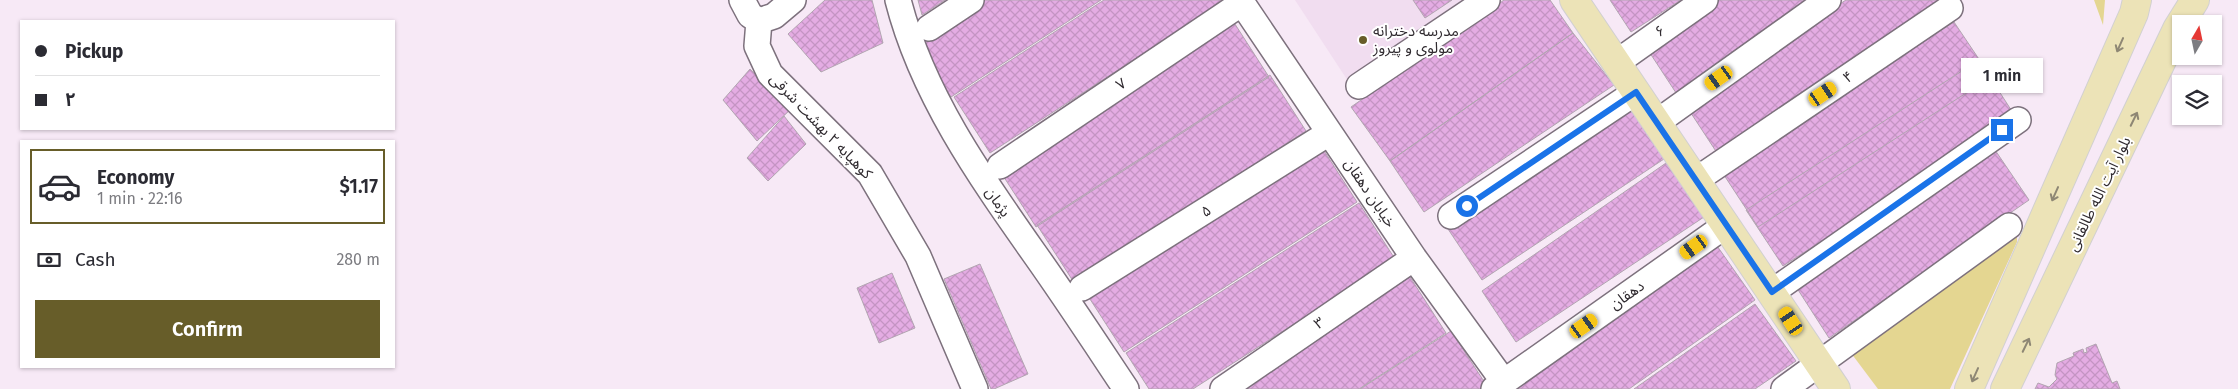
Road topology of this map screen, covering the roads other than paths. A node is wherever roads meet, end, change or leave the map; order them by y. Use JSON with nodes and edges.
{"nodes":[{"id":1,"x":742,"y":0,"type":"edge"},
{"id":2,"x":793,"y":0,"type":"edge"},
{"id":3,"x":898,"y":0,"type":"edge"},
{"id":4,"x":972,"y":0,"type":"edge"},
{"id":5,"x":1487,"y":0,"type":"edge"},
{"id":6,"x":1574,"y":0,"type":"edge"},
{"id":7,"x":1705,"y":0,"type":"edge"},
{"id":8,"x":1828,"y":0,"type":"edge"},
{"id":9,"x":2137,"y":0,"type":"edge"},
{"id":10,"x":2196,"y":0,"type":"edge"},
{"id":11,"x":1241,"y":1,"type":"edge"},
{"id":12,"x":1958,"y":3,"type":"edge"},
{"id":13,"x":759,"y":21,"type":"junction"},
{"id":14,"x":929,"y":28,"type":"dead end"},
{"id":15,"x":1616,"y":62,"type":"junction"},
{"id":16,"x":1359,"y":86,"type":"dead end"},
{"id":17,"x":1636,"y":92,"type":"junction"},
{"id":18,"x":2018,"y":120,"type":"dead end"},
{"id":19,"x":1656,"y":122,"type":"junction"},
{"id":20,"x":1329,"y":133,"type":"junction"},
{"id":21,"x":1000,"y":166,"type":"dead end"},
{"id":22,"x":1696,"y":180,"type":"junction"},
{"id":23,"x":1451,"y":216,"type":"dead end"},
{"id":24,"x":1726,"y":225,"type":"junction"},
{"id":25,"x":2009,"y":226,"type":"dead end"},
{"id":26,"x":1414,"y":258,"type":"junction"},
{"id":27,"x":1082,"y":288,"type":"dead end"},
{"id":28,"x":1772,"y":292,"type":"junction"},
{"id":29,"x":1820,"y":364,"type":"junction"},
{"id":30,"x":1499,"y":386,"type":"edge"},
{"id":31,"x":975,"y":389,"type":"edge"},
{"id":32,"x":1126,"y":389,"type":"edge"},
{"id":33,"x":1223,"y":389,"type":"edge"},
{"id":34,"x":1784,"y":389,"type":"edge"},
{"id":35,"x":1836,"y":389,"type":"edge"},
{"id":36,"x":1969,"y":389,"type":"edge"},
{"id":37,"x":2005,"y":389,"type":"edge"}],
"edges":[{"from":1,"to":13,"type":"street"},
{"from":2,"to":13,"type":"street"},
{"from":3,"to":32,"type":"street","name":"پژمان"},
{"from":4,"to":14,"type":"street"},
{"from":5,"to":16,"type":"street"},
{"from":6,"to":15,"type":"main road"},
{"from":7,"to":15,"type":"street","name":"۶"},
{"from":8,"to":19,"type":"street"},
{"from":9,"to":36,"type":"main road","one_way":true},
{"from":37,"to":10,"type":"main road","name":"بلوار آیت الله طالقانی","one_way":true},
{"from":11,"to":20,"type":"street","name":"خیابان دهقان"},
{"from":11,"to":21,"type":"street","name":"۷"},
{"from":12,"to":22,"type":"street","name":"۴"},
{"from":13,"to":31,"type":"street","name":"کوهپایه ۲ بهشت شرقی"},
{"from":15,"to":17,"type":"main road"},
{"from":17,"to":19,"type":"main road"},
{"from":17,"to":23,"type":"street"},
{"from":18,"to":28,"type":"street"},
{"from":19,"to":22,"type":"main road"},
{"from":20,"to":26,"type":"street","name":"خیابان دهقان"},
{"from":20,"to":27,"type":"street","name":"۵"},
{"from":22,"to":24,"type":"main road"},
{"from":24,"to":28,"type":"main road"},
{"from":24,"to":30,"type":"street","name":"دهقان"},
{"from":25,"to":29,"type":"street"},
{"from":26,"to":30,"type":"street","name":"خیابان دهقان"},
{"from":26,"to":33,"type":"street","name":"۳"},
{"from":28,"to":29,"type":"main road"},
{"from":29,"to":34,"type":"street"},
{"from":29,"to":35,"type":"main road"}]}
